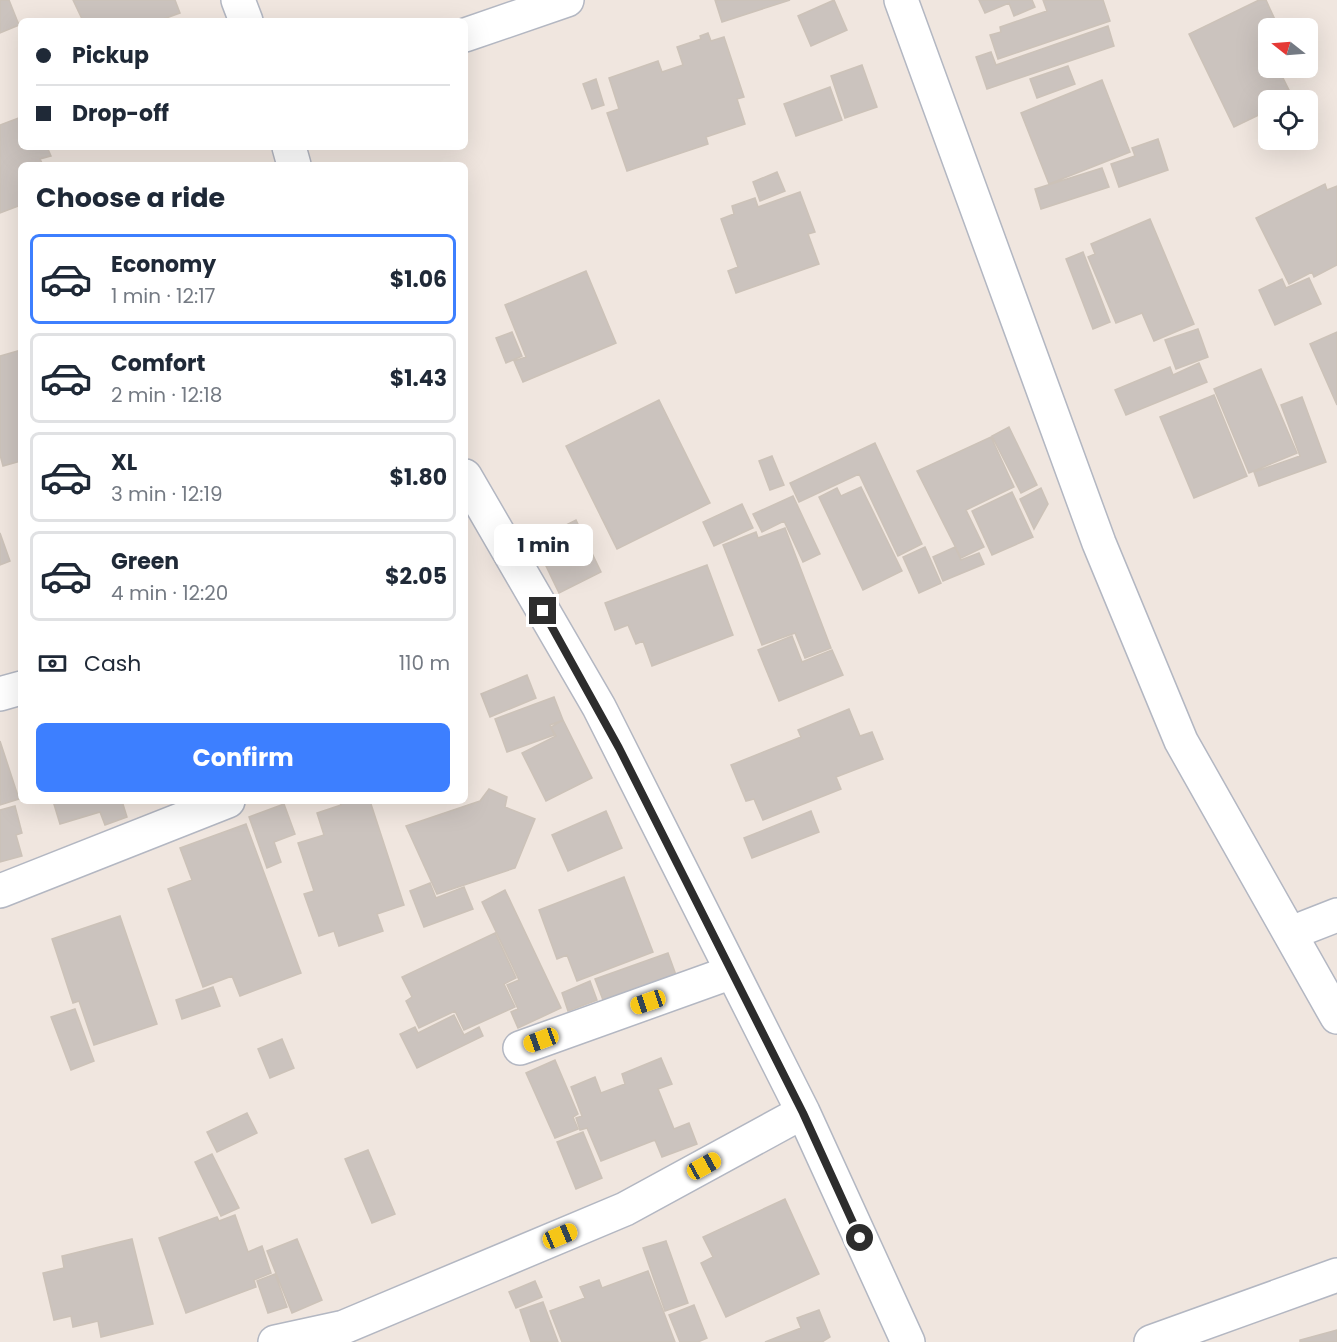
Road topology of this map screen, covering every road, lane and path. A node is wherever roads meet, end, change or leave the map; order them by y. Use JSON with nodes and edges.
{"nodes":[{"id":1,"x":238,"y":0,"type":"edge"},
{"id":2,"x":567,"y":0,"type":"edge"},
{"id":3,"x":901,"y":0,"type":"edge"},
{"id":4,"x":245,"y":18,"type":"edge"},
{"id":5,"x":468,"y":34,"type":"edge"},
{"id":6,"x":468,"y":481,"type":"edge"},
{"id":7,"x":18,"y":689,"type":"edge"},
{"id":8,"x":0,"y":694,"type":"edge"},
{"id":9,"x":220,"y":804,"type":"edge"},
{"id":10,"x":0,"y":891,"type":"edge"},
{"id":11,"x":1337,"y":915,"type":"edge"},
{"id":12,"x":1291,"y":933,"type":"junction"},
{"id":13,"x":732,"y":972,"type":"junction"},
{"id":14,"x":1337,"y":1017,"type":"edge"},
{"id":15,"x":520,"y":1048,"type":"dead end"},
{"id":16,"x":803,"y":1113,"type":"junction"},
{"id":17,"x":1337,"y":1275,"type":"edge"},
{"id":18,"x":346,"y":1335,"type":"edge"},
{"id":19,"x":275,"y":1342,"type":"edge"},
{"id":20,"x":908,"y":1342,"type":"edge"},
{"id":21,"x":1151,"y":1342,"type":"edge"}],
"edges":[{"from":1,"to":4,"type":"street"},
{"from":2,"to":5,"type":"street"},
{"from":3,"to":12,"type":"street"},
{"from":6,"to":13,"type":"street"},
{"from":7,"to":8,"type":"street"},
{"from":9,"to":10,"type":"street"},
{"from":11,"to":12,"type":"street"},
{"from":12,"to":14,"type":"street"},
{"from":13,"to":15,"type":"street"},
{"from":13,"to":16,"type":"street"},
{"from":16,"to":18,"type":"street"},
{"from":16,"to":20,"type":"street"},
{"from":17,"to":21,"type":"street"},
{"from":18,"to":19,"type":"street"}]}
